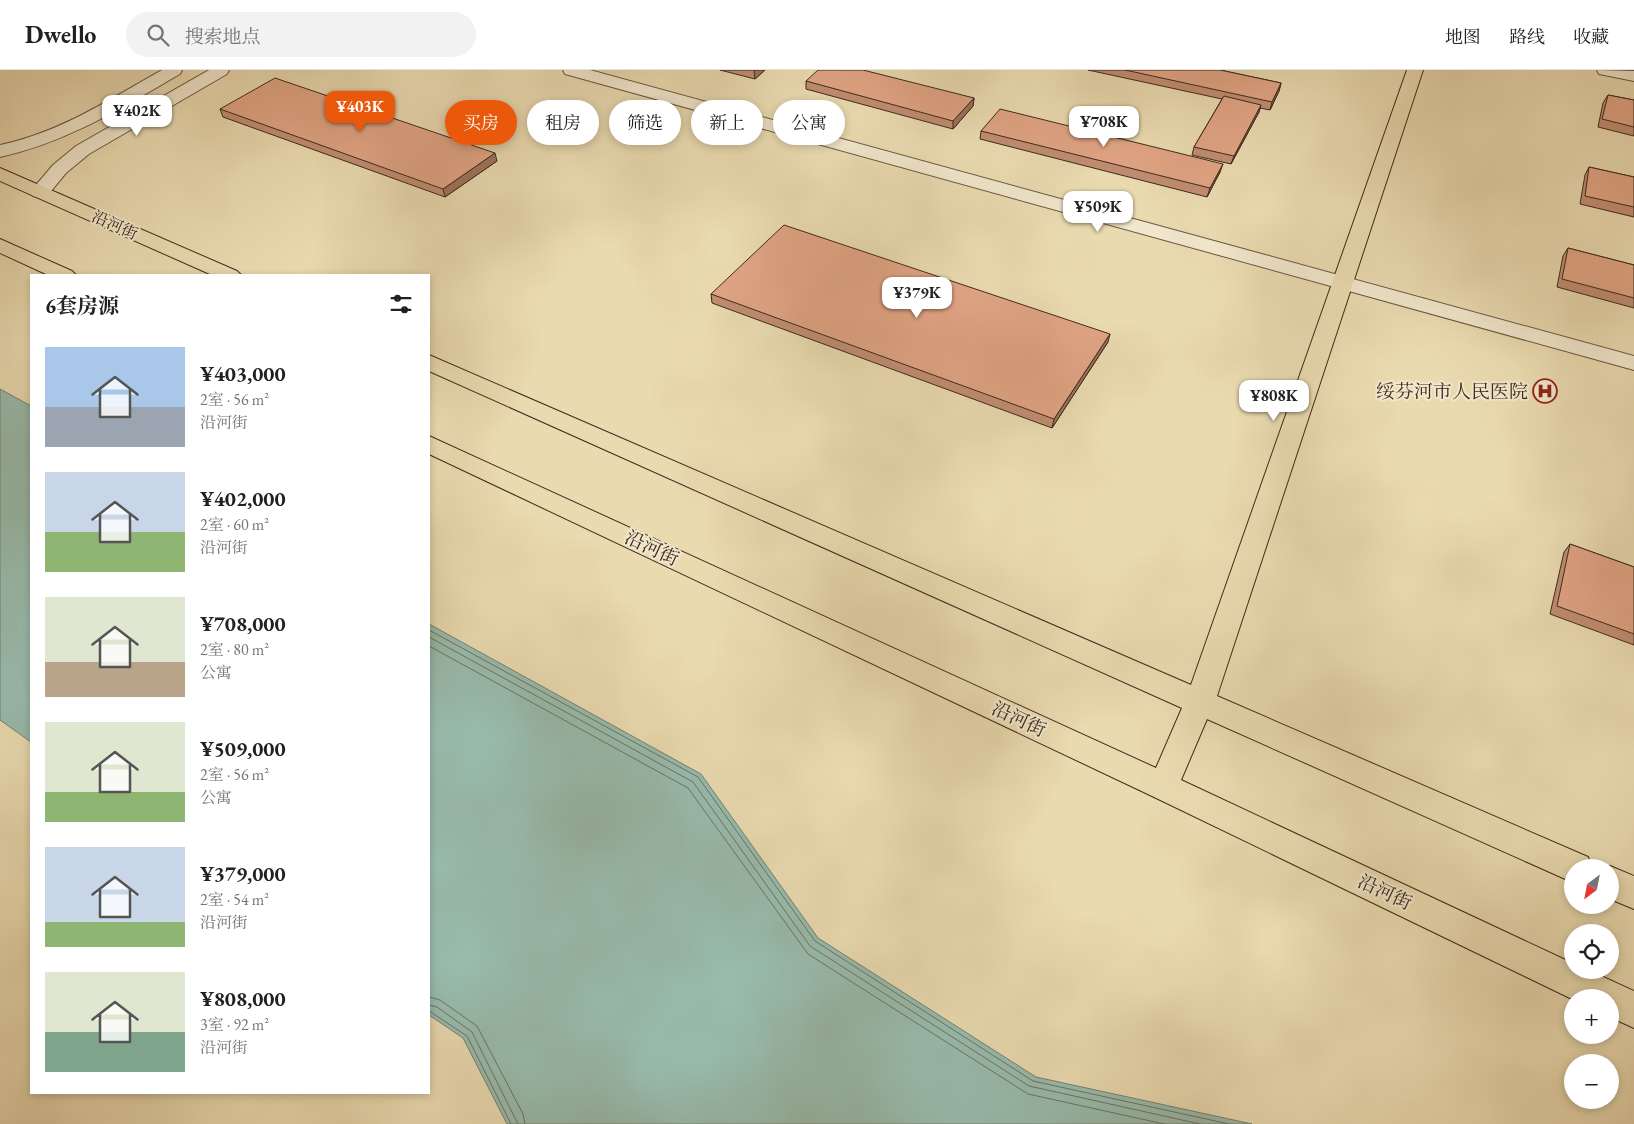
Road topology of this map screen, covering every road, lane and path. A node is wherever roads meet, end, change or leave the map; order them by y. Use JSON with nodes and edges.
{"nodes":[{"id":1,"x":174,"y":70,"type":"edge"},
{"id":2,"x":222,"y":70,"type":"edge"},
{"id":3,"x":571,"y":70,"type":"edge"},
{"id":4,"x":1415,"y":70,"type":"edge"},
{"id":5,"x":1606,"y":70,"type":"edge"},
{"id":6,"x":1634,"y":76,"type":"edge"},
{"id":7,"x":0,"y":151,"type":"edge"},
{"id":8,"x":0,"y":174,"type":"edge"},
{"id":9,"x":40,"y":192,"type":"junction"},
{"id":10,"x":0,"y":245,"type":"edge"},
{"id":11,"x":63,"y":274,"type":"edge"},
{"id":12,"x":228,"y":274,"type":"edge"},
{"id":13,"x":1342,"y":282,"type":"junction"},
{"id":14,"x":430,"y":362,"type":"edge"},
{"id":15,"x":1634,"y":363,"type":"edge"},
{"id":16,"x":430,"y":444,"type":"edge"},
{"id":17,"x":1200,"y":701,"type":"junction"},
{"id":18,"x":1163,"y":786,"type":"junction"},
{"id":19,"x":1564,"y":863,"type":"edge"},
{"id":20,"x":1619,"y":886,"type":"edge"},
{"id":21,"x":1634,"y":893,"type":"edge"},
{"id":22,"x":1590,"y":989,"type":"edge"},
{"id":23,"x":1619,"y":1003,"type":"edge"},
{"id":24,"x":1634,"y":1010,"type":"edge"}],
"edges":[{"from":1,"to":7,"type":"street"},
{"from":2,"to":9,"type":"street"},
{"from":3,"to":13,"type":"street"},
{"from":4,"to":13,"type":"main road"},
{"from":5,"to":6,"type":"street"},
{"from":8,"to":9,"type":"main road","name":"沿河街"},
{"from":9,"to":12,"type":"main road","name":"沿河街"},
{"from":10,"to":11,"type":"main road"},
{"from":13,"to":15,"type":"street"},
{"from":13,"to":17,"type":"main road"},
{"from":14,"to":17,"type":"main road"},
{"from":16,"to":18,"type":"main road","name":"沿河街"},
{"from":17,"to":18,"type":"main road"},
{"from":17,"to":19,"type":"main road"},
{"from":18,"to":22,"type":"main road","name":"沿河街"},
{"from":20,"to":21,"type":"main road"},
{"from":23,"to":24,"type":"main road","name":"沿河街"}]}
